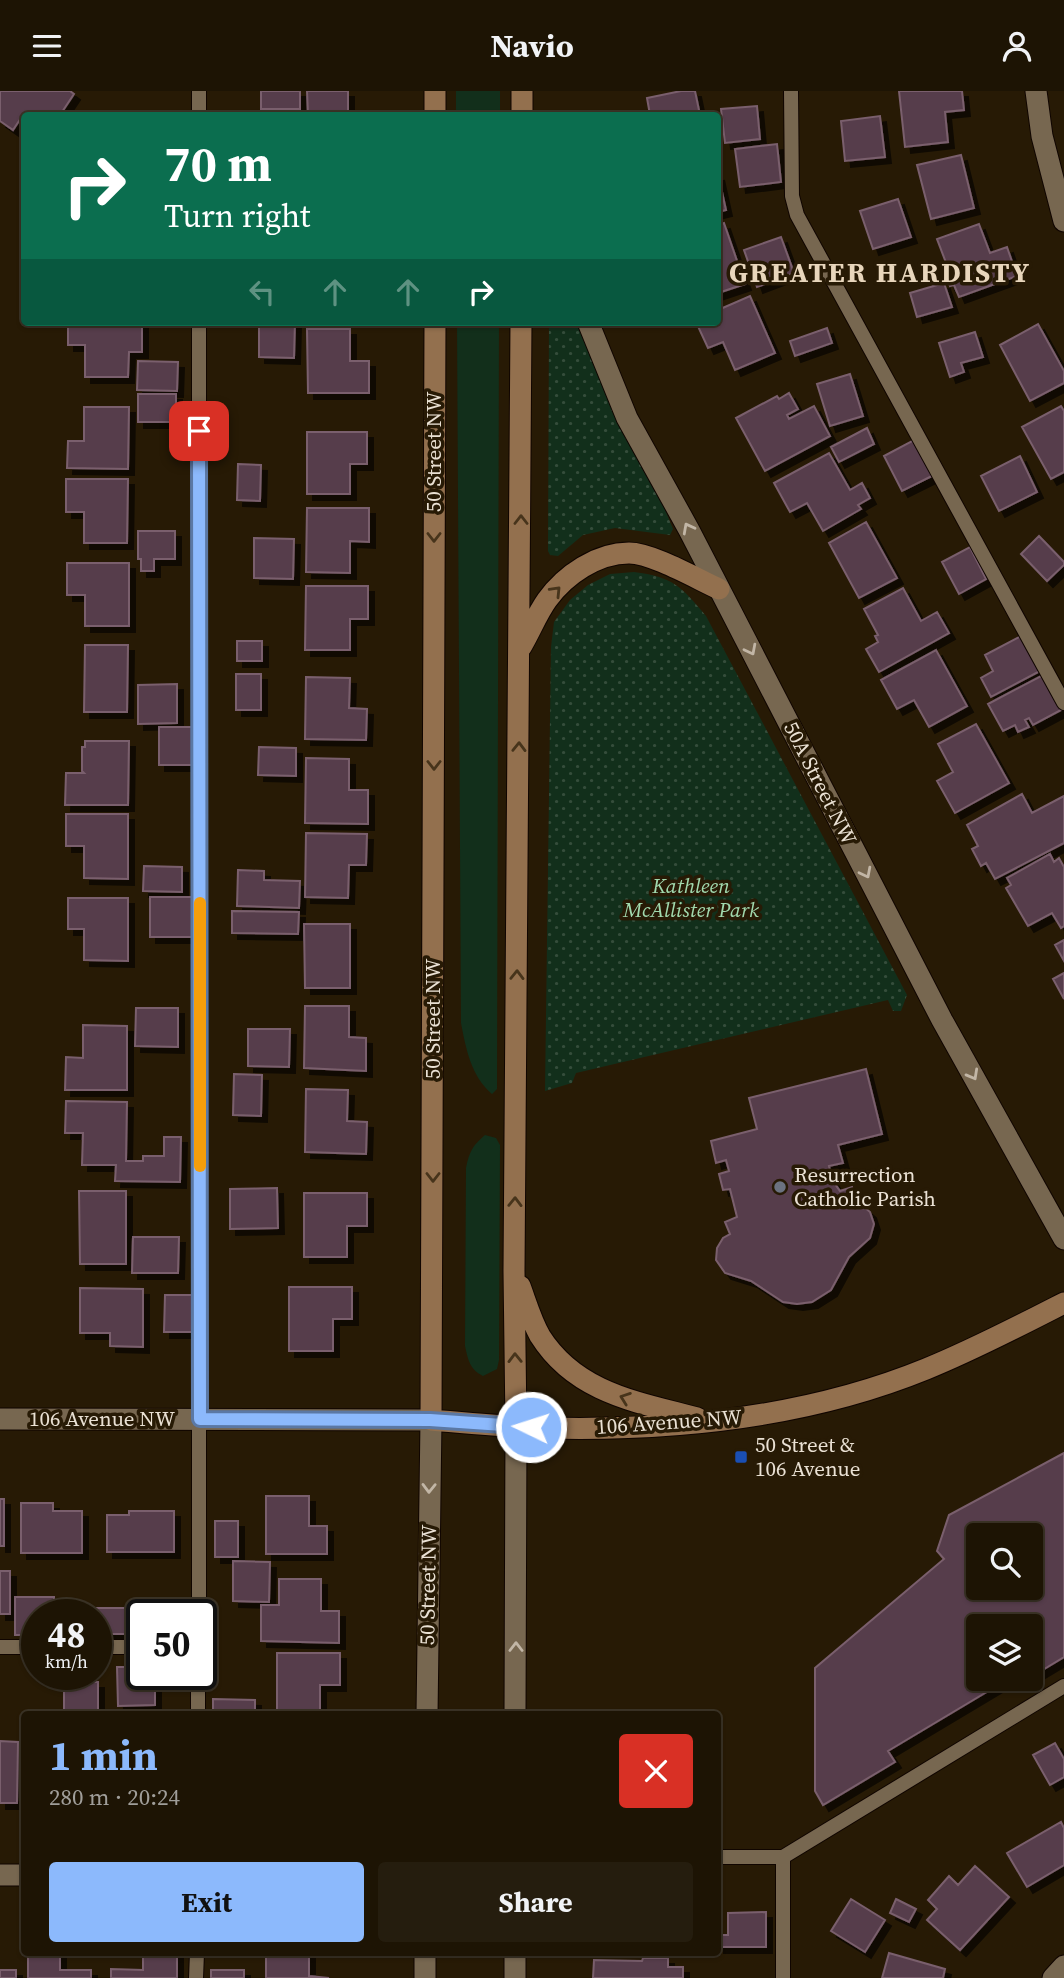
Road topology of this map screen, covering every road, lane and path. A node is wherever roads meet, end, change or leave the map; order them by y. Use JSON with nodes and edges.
{"nodes":[{"id":1,"x":199,"y":91,"type":"edge"},
{"id":2,"x":435,"y":91,"type":"edge"},
{"id":3,"x":524,"y":91,"type":"edge"},
{"id":4,"x":791,"y":91,"type":"edge"},
{"id":5,"x":1036,"y":91,"type":"edge"},
{"id":6,"x":199,"y":112,"type":"edge"},
{"id":7,"x":435,"y":112,"type":"edge"},
{"id":8,"x":522,"y":112,"type":"edge"},
{"id":9,"x":530,"y":112,"type":"edge"},
{"id":10,"x":1064,"y":221,"type":"edge"},
{"id":11,"x":199,"y":326,"type":"edge"},
{"id":12,"x":435,"y":326,"type":"edge"},
{"id":13,"x":522,"y":326,"type":"edge"},
{"id":14,"x":590,"y":326,"type":"edge"},
{"id":15,"x":719,"y":589,"type":"junction"},
{"id":16,"x":520,"y":649,"type":"junction"},
{"id":17,"x":1064,"y":702,"type":"edge"},
{"id":18,"x":1062,"y":1231,"type":"edge"},
{"id":19,"x":514,"y":1271,"type":"junction"},
{"id":20,"x":1064,"y":1303,"type":"edge"},
{"id":21,"x":0,"y":1419,"type":"edge"},
{"id":22,"x":200,"y":1419,"type":"junction"},
{"id":23,"x":430,"y":1420,"type":"junction"},
{"id":24,"x":714,"y":1422,"type":"junction"},
{"id":25,"x":516,"y":1426,"type":"junction"},
{"id":26,"x":199,"y":1599,"type":"edge"},
{"id":27,"x":0,"y":1647,"type":"edge"},
{"id":28,"x":21,"y":1647,"type":"edge"},
{"id":29,"x":1064,"y":1686,"type":"edge"},
{"id":30,"x":198,"y":1690,"type":"edge"},
{"id":31,"x":198,"y":1711,"type":"edge"},
{"id":32,"x":427,"y":1711,"type":"edge"},
{"id":33,"x":516,"y":1711,"type":"edge"},
{"id":34,"x":721,"y":1857,"type":"edge"},
{"id":35,"x":783,"y":1857,"type":"junction"},
{"id":36,"x":0,"y":1875,"type":"edge"},
{"id":37,"x":21,"y":1875,"type":"edge"},
{"id":38,"x":197,"y":1956,"type":"edge"},
{"id":39,"x":425,"y":1956,"type":"edge"},
{"id":40,"x":515,"y":1956,"type":"edge"},
{"id":41,"x":1064,"y":1966,"type":"edge"},
{"id":42,"x":197,"y":1978,"type":"edge"},
{"id":43,"x":425,"y":1978,"type":"edge"},
{"id":44,"x":515,"y":1978,"type":"edge"},
{"id":45,"x":783,"y":1978,"type":"edge"},
{"id":46,"x":1052,"y":1978,"type":"edge"}],
"edges":[{"from":1,"to":6,"type":"lane"},
{"from":2,"to":7,"type":"main road"},
{"from":3,"to":8,"type":"main road"},
{"from":3,"to":9,"type":"street"},
{"from":4,"to":17,"type":"lane"},
{"from":5,"to":10,"type":"street"},
{"from":11,"to":22,"type":"lane"},
{"from":12,"to":23,"type":"main road","name":"50 Street NW","one_way":true},
{"from":16,"to":13,"type":"main road","one_way":true},
{"from":15,"to":14,"type":"street","name":"50A Street NW","one_way":true},
{"from":16,"to":15,"type":"main road","one_way":true},
{"from":15,"to":18,"type":"street","name":"50A Street NW","one_way":true},
{"from":19,"to":16,"type":"main road","one_way":true},
{"from":24,"to":19,"type":"main road","one_way":true},
{"from":25,"to":19,"type":"main road","one_way":true},
{"from":20,"to":24,"type":"main road","name":"106 Avenue NW"},
{"from":21,"to":22,"type":"street","name":"106 Avenue NW"},
{"from":22,"to":23,"type":"street","name":"106 Avenue NW"},
{"from":22,"to":26,"type":"lane"},
{"from":23,"to":25,"type":"main road","name":"106 Avenue NW"},
{"from":23,"to":32,"type":"street","name":"50 Street NW","one_way":true},
{"from":24,"to":25,"type":"main road","name":"106 Avenue NW"},
{"from":33,"to":25,"type":"street","one_way":true},
{"from":27,"to":28,"type":"lane"},
{"from":29,"to":35,"type":"lane"},
{"from":30,"to":31,"type":"lane"},
{"from":34,"to":35,"type":"lane"},
{"from":35,"to":45,"type":"lane"},
{"from":36,"to":37,"type":"street"},
{"from":38,"to":42,"type":"lane"},
{"from":39,"to":43,"type":"street"},
{"from":40,"to":44,"type":"street"},
{"from":41,"to":46,"type":"street"}]}
